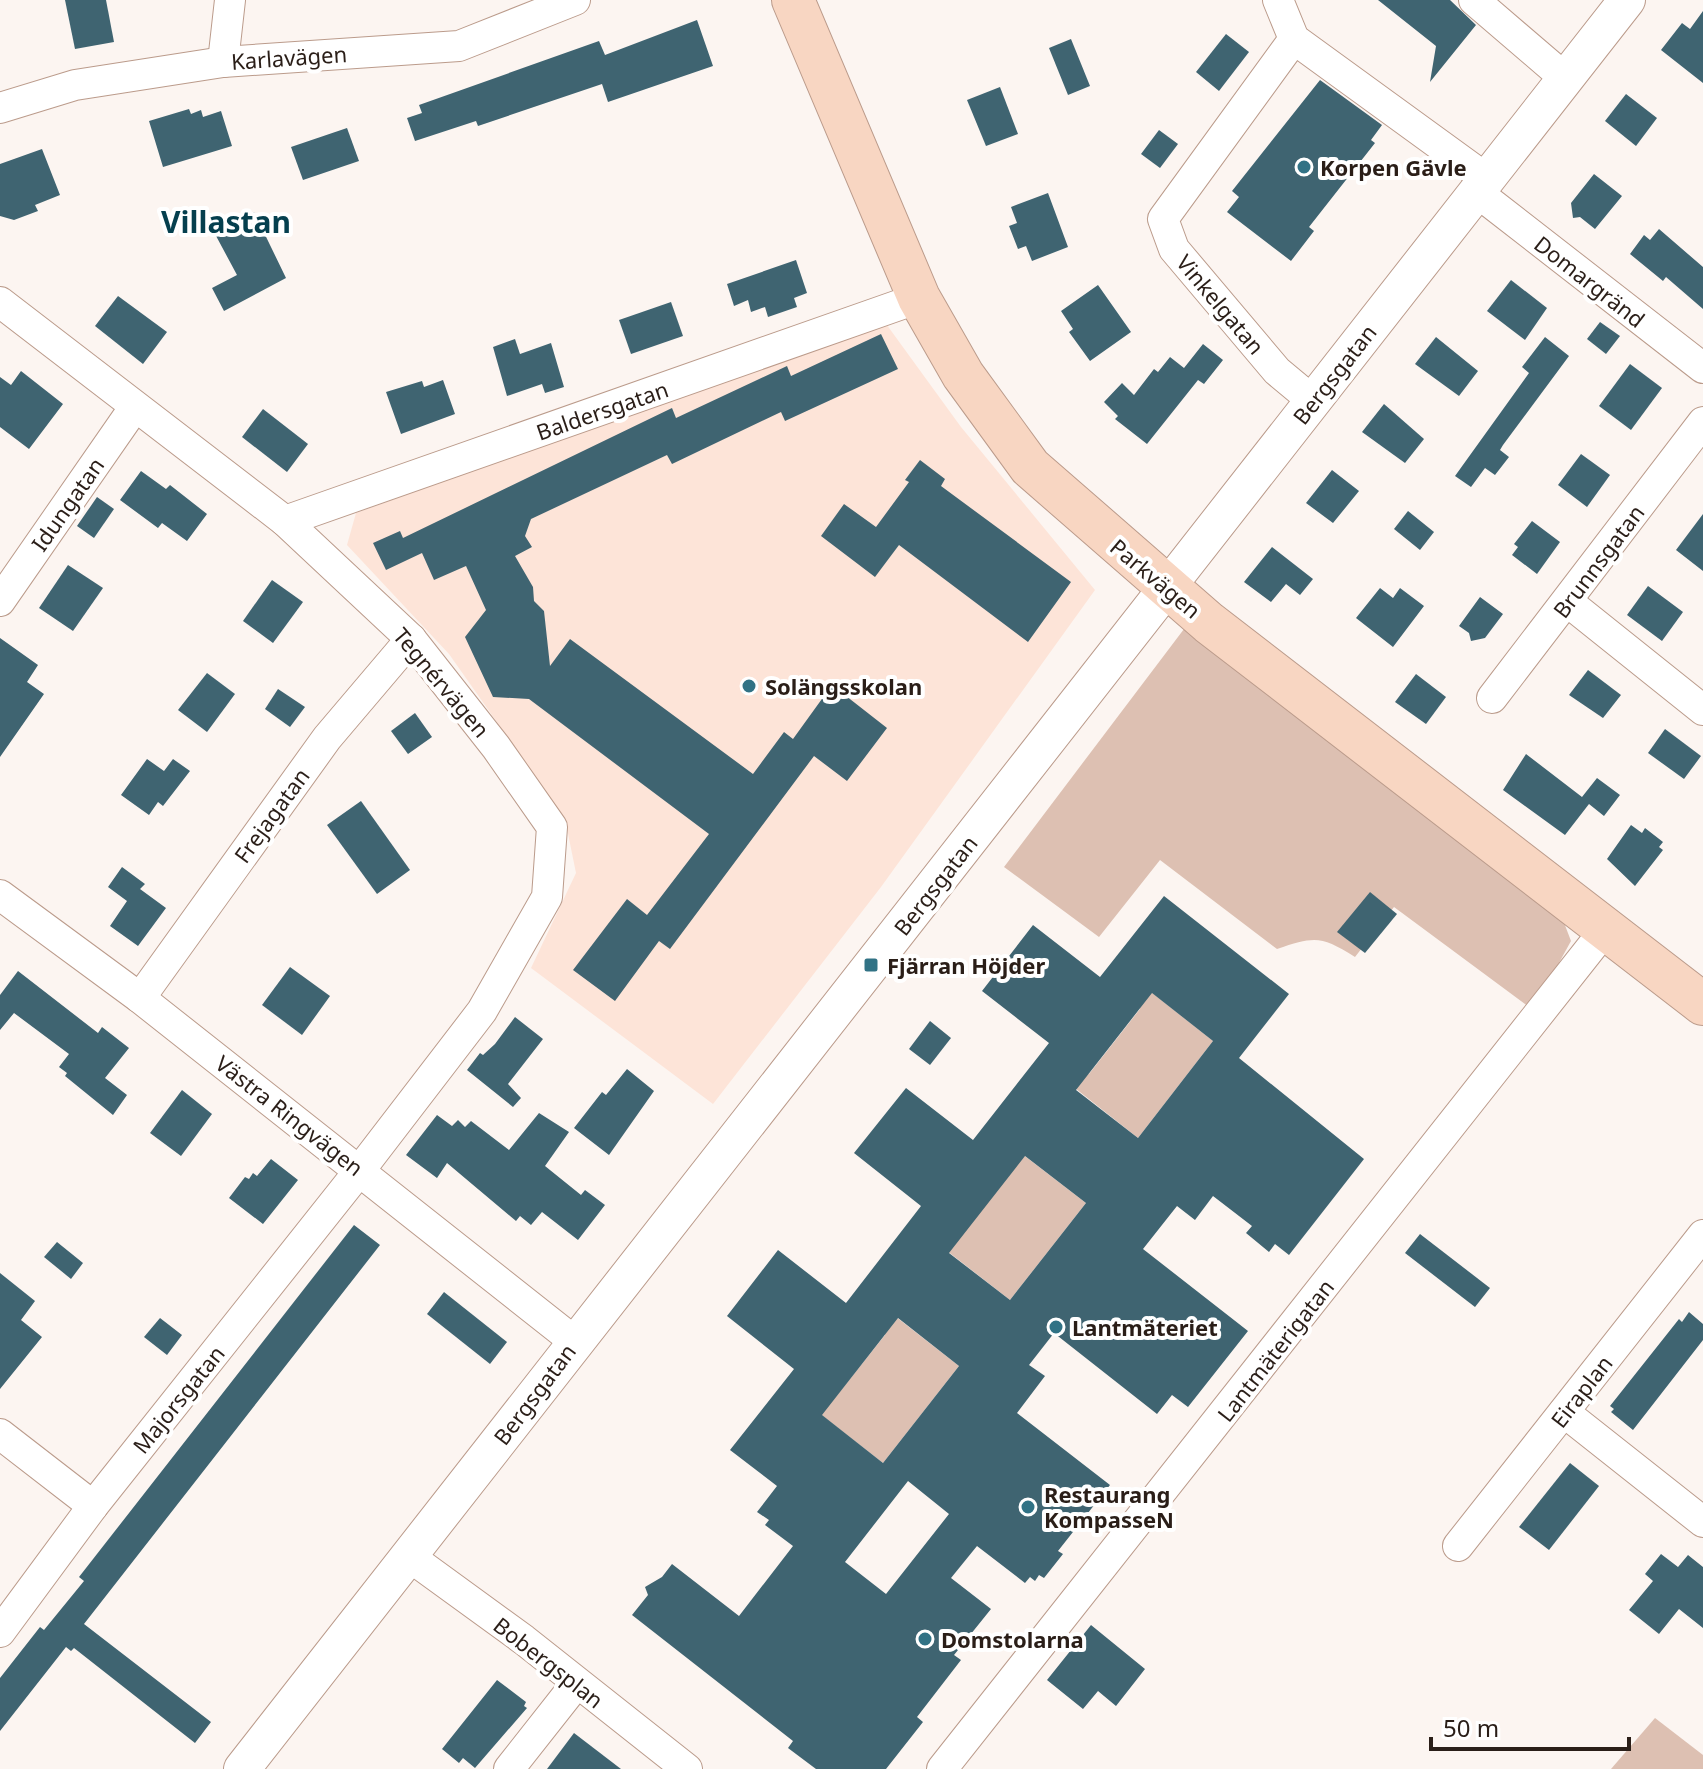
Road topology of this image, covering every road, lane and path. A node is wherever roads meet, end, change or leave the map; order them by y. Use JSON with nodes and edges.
{"nodes":[{"id":1,"x":230,"y":0,"type":"edge"},
{"id":2,"x":575,"y":0,"type":"edge"},
{"id":3,"x":793,"y":0,"type":"edge"},
{"id":4,"x":1278,"y":0,"type":"edge"},
{"id":5,"x":1474,"y":0,"type":"edge"},
{"id":6,"x":1627,"y":0,"type":"edge"},
{"id":7,"x":1294,"y":39,"type":"junction"},
{"id":8,"x":223,"y":62,"type":"junction"},
{"id":9,"x":1566,"y":79,"type":"junction"},
{"id":10,"x":0,"y":108,"type":"edge"},
{"id":11,"x":1483,"y":186,"type":"junction"},
{"id":12,"x":919,"y":298,"type":"junction"},
{"id":13,"x":0,"y":302,"type":"edge"},
{"id":14,"x":1703,"y":368,"type":"edge"},
{"id":15,"x":1313,"y":401,"type":"junction"},
{"id":16,"x":134,"y":408,"type":"junction"},
{"id":17,"x":1703,"y":422,"type":"edge"},
{"id":18,"x":285,"y":521,"type":"junction"},
{"id":19,"x":1169,"y":588,"type":"junction"},
{"id":20,"x":0,"y":601,"type":"edge"},
{"id":21,"x":1568,"y":602,"type":"junction"},
{"id":22,"x":411,"y":639,"type":"junction"},
{"id":23,"x":1492,"y":698,"type":"dead end"},
{"id":24,"x":1703,"y":710,"type":"edge"},
{"id":25,"x":0,"y":895,"type":"edge"},
{"id":26,"x":1605,"y":930,"type":"junction"},
{"id":27,"x":140,"y":998,"type":"junction"},
{"id":28,"x":1703,"y":1004,"type":"edge"},
{"id":29,"x":360,"y":1170,"type":"junction"},
{"id":30,"x":1703,"y":1235,"type":"edge"},
{"id":31,"x":574,"y":1341,"type":"junction"},
{"id":32,"x":1564,"y":1412,"type":"junction"},
{"id":33,"x":0,"y":1434,"type":"edge"},
{"id":34,"x":93,"y":1506,"type":"junction"},
{"id":35,"x":1703,"y":1522,"type":"edge"},
{"id":36,"x":1458,"y":1546,"type":"dead end"},
{"id":37,"x":410,"y":1557,"type":"junction"},
{"id":38,"x":0,"y":1632,"type":"edge"},
{"id":39,"x":576,"y":1684,"type":"junction"},
{"id":40,"x":242,"y":1769,"type":"edge"},
{"id":41,"x":509,"y":1769,"type":"edge"},
{"id":42,"x":687,"y":1769,"type":"edge"},
{"id":43,"x":942,"y":1769,"type":"edge"}],
"edges":[{"from":1,"to":8,"type":"street"},
{"from":2,"to":8,"type":"street","name":"Karlavägen"},
{"from":3,"to":12,"type":"main road","name":"Parkvägen"},
{"from":4,"to":7,"type":"street"},
{"from":5,"to":9,"type":"street"},
{"from":6,"to":9,"type":"street","name":"Bergsgatan"},
{"from":7,"to":11,"type":"street","name":"Domargränd"},
{"from":7,"to":15,"type":"street","name":"Vinkelgatan"},
{"from":8,"to":10,"type":"street","name":"Karlavägen"},
{"from":9,"to":11,"type":"street","name":"Bergsgatan"},
{"from":11,"to":14,"type":"street","name":"Domargränd"},
{"from":11,"to":15,"type":"street","name":"Bergsgatan"},
{"from":12,"to":18,"type":"street","name":"Baldersgatan"},
{"from":12,"to":19,"type":"main road","name":"Parkvägen"},
{"from":13,"to":16,"type":"street","name":"Tegnérvägen"},
{"from":15,"to":19,"type":"street","name":"Bergsgatan"},
{"from":16,"to":18,"type":"street","name":"Tegnérvägen"},
{"from":16,"to":20,"type":"street","name":"Idungatan"},
{"from":17,"to":21,"type":"street","name":"Brunnsgatan"},
{"from":18,"to":22,"type":"street","name":"Tegnérvägen"},
{"from":19,"to":26,"type":"main road","name":"Parkvägen"},
{"from":19,"to":31,"type":"street","name":"Bergsgatan"},
{"from":21,"to":23,"type":"street","name":"Brunnsgatan"},
{"from":21,"to":24,"type":"street"},
{"from":22,"to":27,"type":"street","name":"Frejagatan"},
{"from":22,"to":29,"type":"street","name":"Tegnérvägen"},
{"from":25,"to":27,"type":"street","name":"Västra Ringvägen"},
{"from":26,"to":28,"type":"main road","name":"Parkvägen"},
{"from":26,"to":43,"type":"street","name":"Lantmäterigatan"},
{"from":27,"to":29,"type":"street","name":"Västra Ringvägen"},
{"from":29,"to":31,"type":"street","name":"Västra Ringvägen"},
{"from":29,"to":34,"type":"street","name":"Majorsgatan"},
{"from":30,"to":32,"type":"street","name":"Eiraplan"},
{"from":31,"to":37,"type":"street","name":"Bergsgatan"},
{"from":32,"to":35,"type":"street"},
{"from":32,"to":36,"type":"street","name":"Eiraplan"},
{"from":33,"to":34,"type":"street"},
{"from":34,"to":38,"type":"street","name":"Majorsgatan"},
{"from":37,"to":39,"type":"street","name":"Bobergsplan"},
{"from":37,"to":40,"type":"street","name":"Bergsgatan"},
{"from":39,"to":41,"type":"street"},
{"from":39,"to":42,"type":"street","name":"Bobergsplan"}]}
